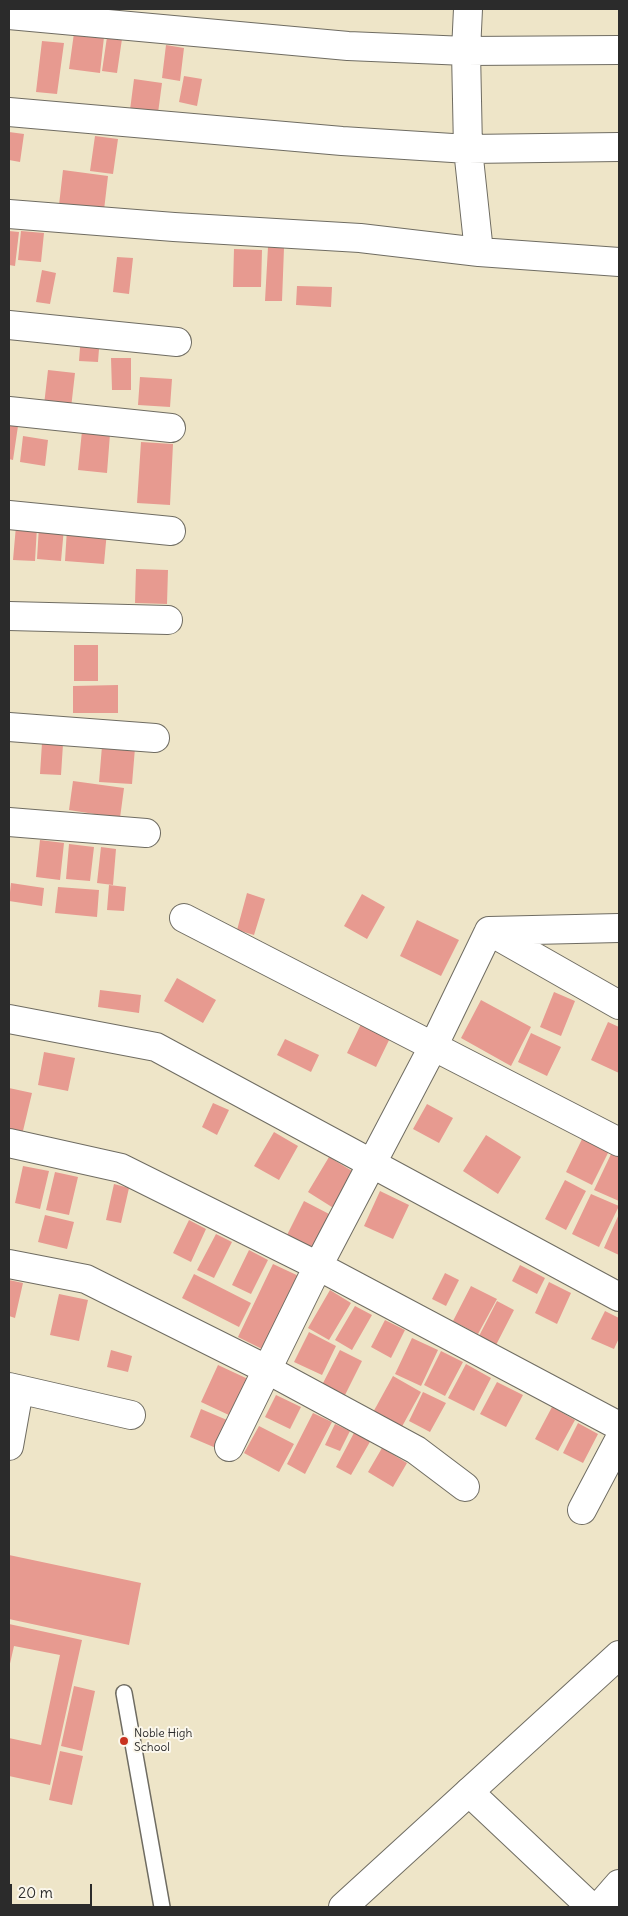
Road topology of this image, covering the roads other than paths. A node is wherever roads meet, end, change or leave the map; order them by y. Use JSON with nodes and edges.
{"nodes":[{"id":1,"x":468,"y":9,"type":"edge"},
{"id":2,"x":9,"y":16,"type":"edge"},
{"id":3,"x":619,"y":50,"type":"edge"},
{"id":4,"x":466,"y":51,"type":"junction"},
{"id":5,"x":9,"y":112,"type":"edge"},
{"id":6,"x":619,"y":147,"type":"edge"},
{"id":7,"x":468,"y":149,"type":"junction"},
{"id":8,"x":9,"y":214,"type":"edge"},
{"id":9,"x":478,"y":252,"type":"junction"},
{"id":10,"x":619,"y":262,"type":"edge"},
{"id":11,"x":9,"y":324,"type":"edge"},
{"id":12,"x":177,"y":342,"type":"dead end"},
{"id":13,"x":9,"y":411,"type":"edge"},
{"id":14,"x":171,"y":428,"type":"dead end"},
{"id":15,"x":9,"y":515,"type":"edge"},
{"id":16,"x":171,"y":531,"type":"dead end"},
{"id":17,"x":9,"y":616,"type":"edge"},
{"id":18,"x":168,"y":620,"type":"dead end"},
{"id":19,"x":9,"y":727,"type":"edge"},
{"id":20,"x":155,"y":738,"type":"dead end"},
{"id":21,"x":9,"y":822,"type":"edge"},
{"id":22,"x":146,"y":834,"type":"dead end"},
{"id":23,"x":184,"y":918,"type":"dead end"},
{"id":24,"x":619,"y":928,"type":"edge"},
{"id":25,"x":489,"y":931,"type":"junction"},
{"id":26,"x":619,"y":1005,"type":"edge"},
{"id":27,"x":9,"y":1019,"type":"edge"},
{"id":28,"x":433,"y":1047,"type":"junction"},
{"id":29,"x":619,"y":1142,"type":"edge"},
{"id":30,"x":9,"y":1143,"type":"edge"},
{"id":31,"x":372,"y":1164,"type":"junction"},
{"id":32,"x":9,"y":1264,"type":"edge"},
{"id":33,"x":318,"y":1266,"type":"junction"},
{"id":34,"x":619,"y":1297,"type":"edge"},
{"id":35,"x":268,"y":1370,"type":"junction"},
{"id":36,"x":14,"y":1389,"type":"edge"},
{"id":37,"x":131,"y":1415,"type":"dead end"},
{"id":38,"x":619,"y":1426,"type":"edge"},
{"id":39,"x":619,"y":1440,"type":"edge"},
{"id":40,"x":9,"y":1446,"type":"edge"},
{"id":41,"x":229,"y":1447,"type":"dead end"},
{"id":42,"x":465,"y":1486,"type":"dead end"},
{"id":43,"x":582,"y":1510,"type":"dead end"},
{"id":44,"x":619,"y":1655,"type":"edge"},
{"id":45,"x":124,"y":1693,"type":"dead end"},
{"id":46,"x":470,"y":1792,"type":"junction"},
{"id":47,"x":619,"y":1884,"type":"edge"},
{"id":48,"x":162,"y":1907,"type":"edge"},
{"id":49,"x":343,"y":1907,"type":"edge"},
{"id":50,"x":591,"y":1907,"type":"edge"},
{"id":51,"x":599,"y":1907,"type":"edge"}],
"edges":[{"from":1,"to":4,"type":"street"},
{"from":2,"to":4,"type":"street"},
{"from":3,"to":4,"type":"street"},
{"from":4,"to":7,"type":"street"},
{"from":5,"to":7,"type":"street"},
{"from":6,"to":7,"type":"street"},
{"from":7,"to":9,"type":"street"},
{"from":8,"to":9,"type":"street"},
{"from":9,"to":10,"type":"street"},
{"from":11,"to":12,"type":"street"},
{"from":13,"to":14,"type":"street"},
{"from":15,"to":16,"type":"street"},
{"from":17,"to":18,"type":"street"},
{"from":19,"to":20,"type":"street"},
{"from":21,"to":22,"type":"street"},
{"from":23,"to":28,"type":"street"},
{"from":24,"to":25,"type":"street"},
{"from":25,"to":26,"type":"street"},
{"from":25,"to":28,"type":"street"},
{"from":27,"to":31,"type":"street"},
{"from":28,"to":29,"type":"street"},
{"from":28,"to":31,"type":"street"},
{"from":30,"to":33,"type":"street"},
{"from":31,"to":33,"type":"street"},
{"from":31,"to":34,"type":"street"},
{"from":32,"to":35,"type":"street"},
{"from":33,"to":35,"type":"street"},
{"from":33,"to":38,"type":"street"},
{"from":35,"to":41,"type":"street"},
{"from":35,"to":42,"type":"street"},
{"from":36,"to":37,"type":"street"},
{"from":36,"to":40,"type":"street"},
{"from":39,"to":43,"type":"street"},
{"from":44,"to":46,"type":"street"},
{"from":45,"to":48,"type":"lane"},
{"from":46,"to":49,"type":"street"},
{"from":46,"to":50,"type":"street"},
{"from":47,"to":51,"type":"street"}]}
